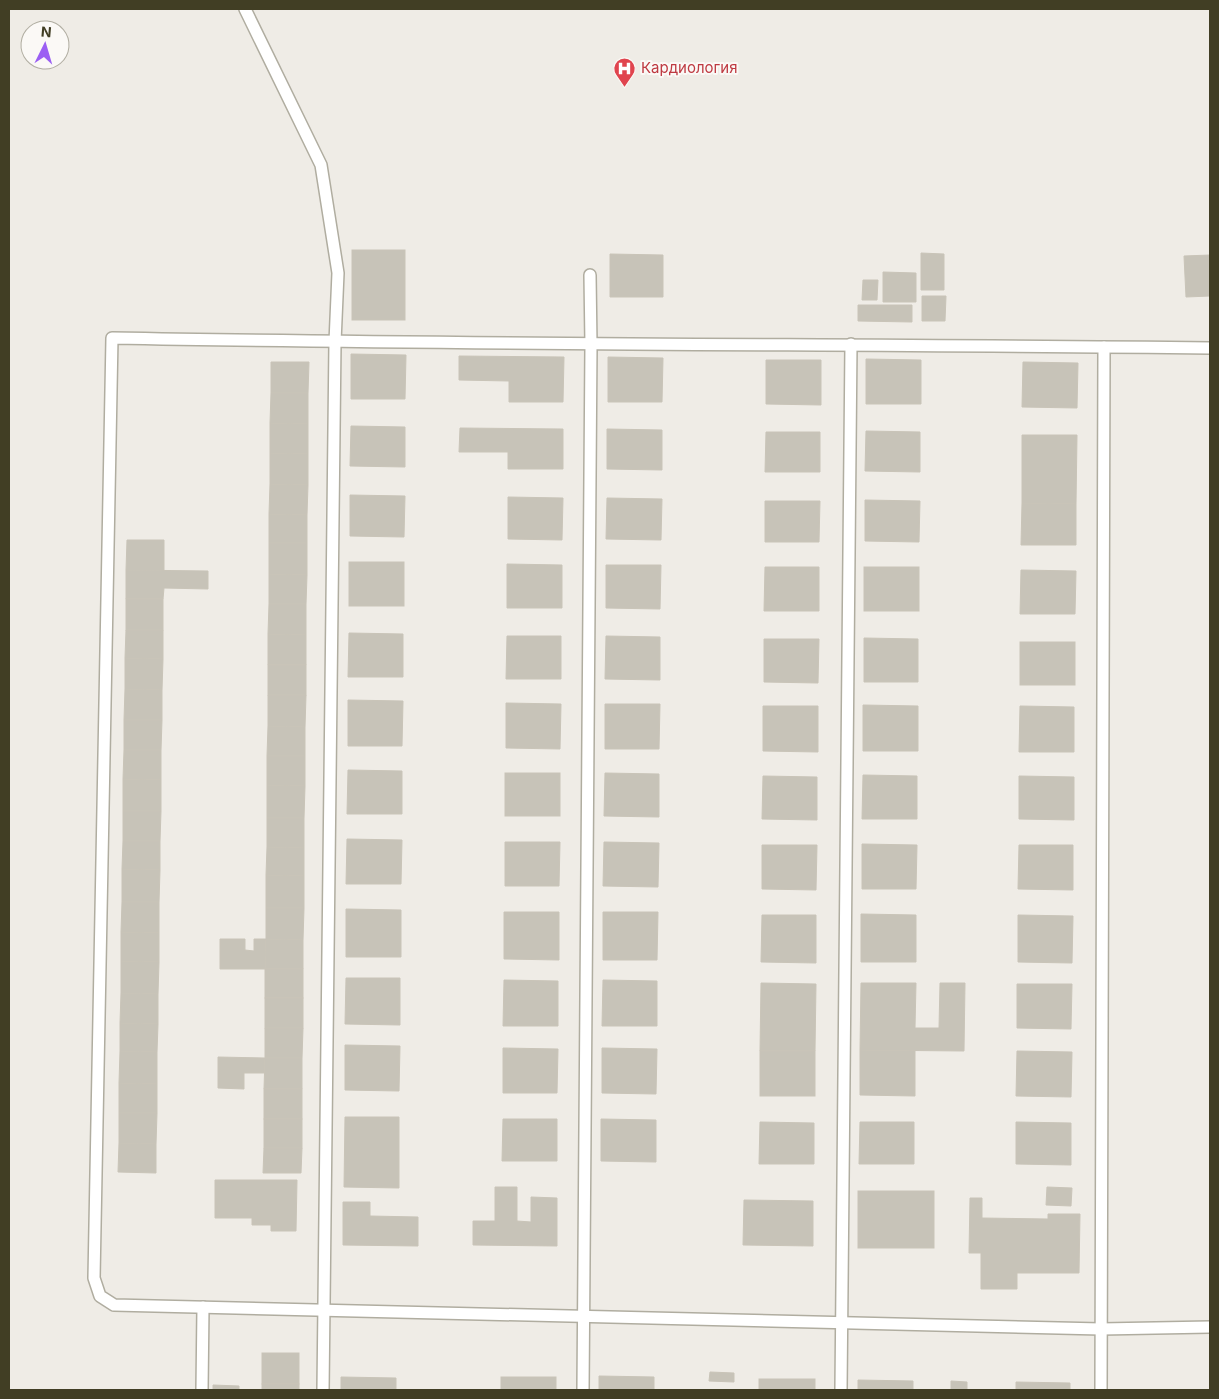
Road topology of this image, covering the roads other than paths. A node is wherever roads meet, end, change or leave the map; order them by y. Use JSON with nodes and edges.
{"nodes":[{"id":1,"x":245,"y":9,"type":"edge"},
{"id":2,"x":590,"y":275,"type":"dead end"},
{"id":3,"x":335,"y":342,"type":"junction"},
{"id":4,"x":851,"y":344,"type":"junction"},
{"id":5,"x":591,"y":345,"type":"junction"},
{"id":6,"x":1104,"y":347,"type":"junction"},
{"id":7,"x":1210,"y":348,"type":"edge"},
{"id":8,"x":203,"y":1307,"type":"junction"},
{"id":9,"x":323,"y":1310,"type":"junction"},
{"id":10,"x":584,"y":1316,"type":"junction"},
{"id":11,"x":842,"y":1323,"type":"junction"},
{"id":12,"x":1210,"y":1328,"type":"edge"},
{"id":13,"x":1101,"y":1329,"type":"junction"},
{"id":14,"x":202,"y":1390,"type":"edge"},
{"id":15,"x":323,"y":1390,"type":"edge"},
{"id":16,"x":583,"y":1390,"type":"edge"},
{"id":17,"x":840,"y":1390,"type":"edge"},
{"id":18,"x":1101,"y":1390,"type":"edge"}],
"edges":[{"from":1,"to":3,"type":"lane"},
{"from":2,"to":5,"type":"lane"},
{"from":3,"to":5,"type":"lane"},
{"from":3,"to":8,"type":"lane"},
{"from":3,"to":9,"type":"lane"},
{"from":4,"to":5,"type":"lane"},
{"from":4,"to":6,"type":"lane"},
{"from":4,"to":11,"type":"lane"},
{"from":5,"to":10,"type":"lane"},
{"from":6,"to":7,"type":"lane"},
{"from":6,"to":13,"type":"lane"},
{"from":8,"to":9,"type":"lane"},
{"from":8,"to":14,"type":"lane"},
{"from":9,"to":10,"type":"lane"},
{"from":9,"to":15,"type":"lane"},
{"from":10,"to":11,"type":"lane"},
{"from":10,"to":16,"type":"lane"},
{"from":11,"to":13,"type":"lane"},
{"from":11,"to":17,"type":"lane"},
{"from":12,"to":13,"type":"lane"},
{"from":13,"to":18,"type":"lane"}]}
